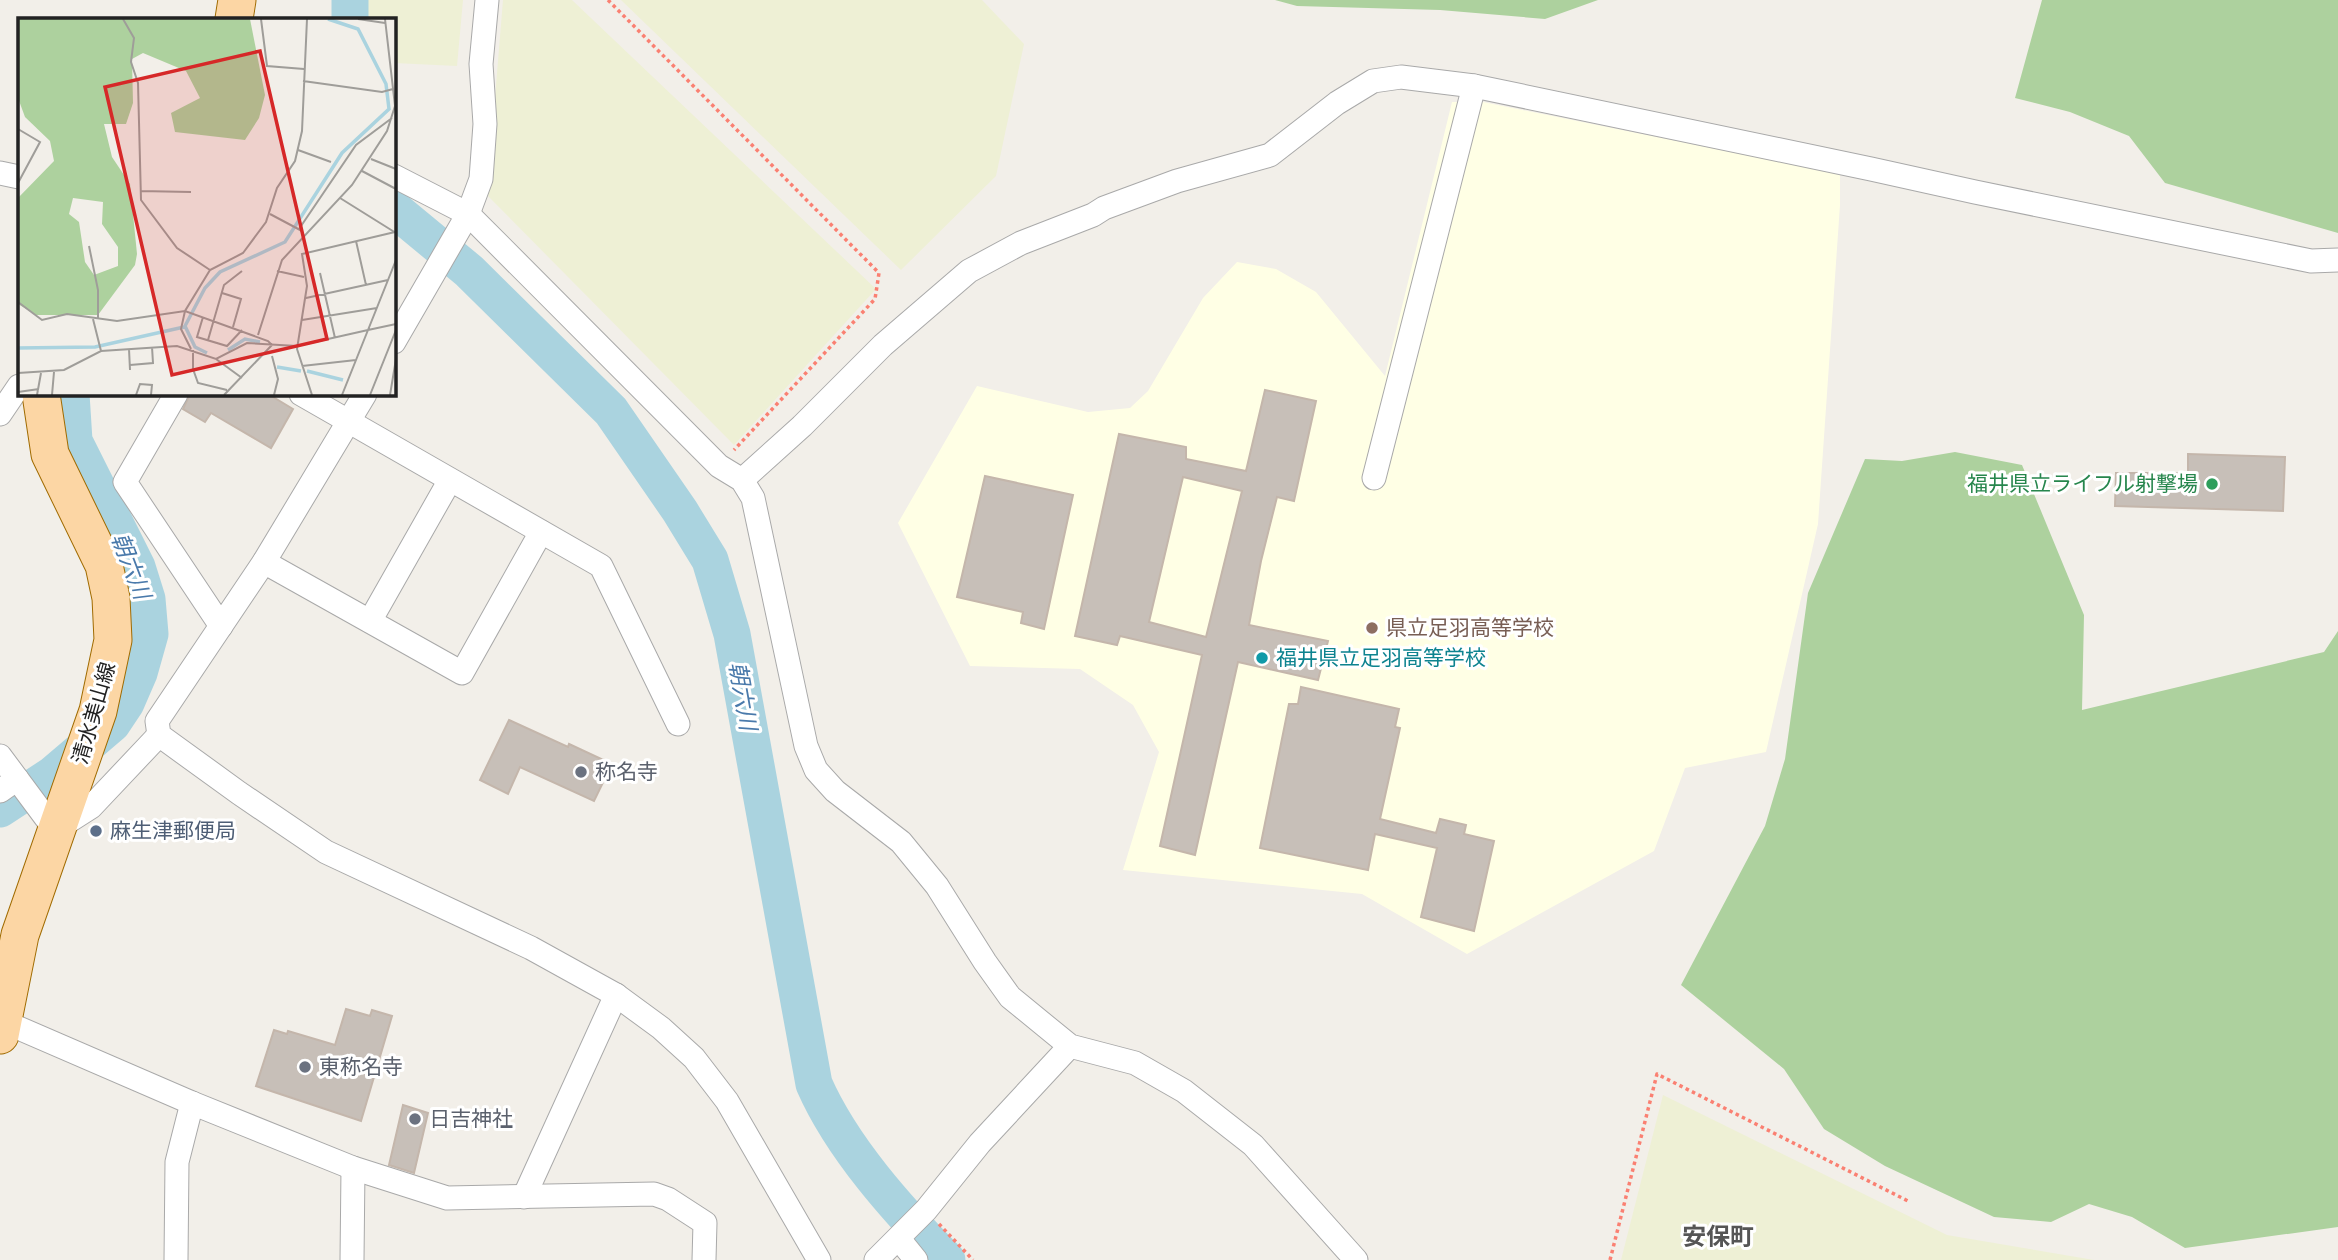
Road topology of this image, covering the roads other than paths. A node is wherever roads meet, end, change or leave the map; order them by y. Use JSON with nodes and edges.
{"nodes":[{"id":1,"x":237,"y":0,"type":"edge"},
{"id":2,"x":487,"y":0,"type":"edge"},
{"id":3,"x":234,"y":18,"type":"edge"},
{"id":4,"x":1474,"y":86,"type":"junction"},
{"id":5,"x":0,"y":173,"type":"edge"},
{"id":6,"x":18,"y":177,"type":"edge"},
{"id":7,"x":396,"y":177,"type":"edge"},
{"id":8,"x":464,"y":220,"type":"junction"},
{"id":9,"x":2338,"y":260,"type":"edge"},
{"id":10,"x":396,"y":338,"type":"edge"},
{"id":11,"x":18,"y":387,"type":"edge"},
{"id":12,"x":41,"y":396,"type":"edge"},
{"id":13,"x":175,"y":396,"type":"edge"},
{"id":14,"x":305,"y":396,"type":"edge"},
{"id":15,"x":364,"y":396,"type":"edge"},
{"id":16,"x":0,"y":414,"type":"edge"},
{"id":17,"x":349,"y":421,"type":"junction"},
{"id":18,"x":1374,"y":478,"type":"dead end"},
{"id":19,"x":450,"y":480,"type":"junction"},
{"id":20,"x":742,"y":480,"type":"junction"},
{"id":21,"x":541,"y":532,"type":"junction"},
{"id":22,"x":264,"y":562,"type":"junction"},
{"id":23,"x":370,"y":621,"type":"junction"},
{"id":24,"x":221,"y":625,"type":"junction"},
{"id":25,"x":678,"y":724,"type":"dead end"},
{"id":26,"x":159,"y":735,"type":"junction"},
{"id":27,"x":0,"y":756,"type":"edge"},
{"id":28,"x":29,"y":791,"type":"edge"},
{"id":29,"x":55,"y":830,"type":"junction"},
{"id":30,"x":616,"y":995,"type":"junction"},
{"id":31,"x":1,"y":1025,"type":"edge"},
{"id":32,"x":1070,"y":1046,"type":"junction"},
{"id":33,"x":192,"y":1103,"type":"junction"},
{"id":34,"x":353,"y":1168,"type":"junction"},
{"id":35,"x":524,"y":1197,"type":"junction"},
{"id":36,"x":902,"y":1236,"type":"junction"},
{"id":37,"x":177,"y":1260,"type":"edge"},
{"id":38,"x":352,"y":1260,"type":"edge"},
{"id":39,"x":704,"y":1260,"type":"edge"},
{"id":40,"x":819,"y":1260,"type":"edge"},
{"id":41,"x":876,"y":1260,"type":"edge"},
{"id":42,"x":916,"y":1260,"type":"edge"},
{"id":43,"x":1356,"y":1260,"type":"edge"}],
"edges":[{"from":1,"to":3,"type":"main road"},
{"from":2,"to":8,"type":"street"},
{"from":4,"to":9,"type":"street"},
{"from":4,"to":18,"type":"street"},
{"from":4,"to":20,"type":"street"},
{"from":5,"to":6,"type":"street"},
{"from":7,"to":8,"type":"street"},
{"from":8,"to":10,"type":"street"},
{"from":8,"to":20,"type":"street"},
{"from":11,"to":16,"type":"street"},
{"from":12,"to":28,"type":"main road","name":"清水美山線"},
{"from":13,"to":24,"type":"street"},
{"from":14,"to":17,"type":"street"},
{"from":15,"to":17,"type":"street"},
{"from":17,"to":19,"type":"street"},
{"from":17,"to":22,"type":"street"},
{"from":19,"to":21,"type":"street"},
{"from":19,"to":23,"type":"street"},
{"from":20,"to":32,"type":"street"},
{"from":21,"to":23,"type":"street"},
{"from":21,"to":25,"type":"street"},
{"from":22,"to":23,"type":"street"},
{"from":22,"to":24,"type":"street"},
{"from":24,"to":26,"type":"street"},
{"from":26,"to":29,"type":"street"},
{"from":26,"to":30,"type":"street"},
{"from":27,"to":28,"type":"street"},
{"from":28,"to":29,"type":"main road","name":"清水美山線"},
{"from":29,"to":31,"type":"main road","name":"清水美山線"},
{"from":30,"to":35,"type":"street"},
{"from":30,"to":40,"type":"street"},
{"from":31,"to":33,"type":"street"},
{"from":32,"to":36,"type":"street"},
{"from":32,"to":43,"type":"street"},
{"from":33,"to":34,"type":"street"},
{"from":33,"to":37,"type":"street"},
{"from":34,"to":35,"type":"street"},
{"from":34,"to":38,"type":"street"},
{"from":35,"to":39,"type":"street"},
{"from":36,"to":41,"type":"street"},
{"from":36,"to":42,"type":"street"}]}
